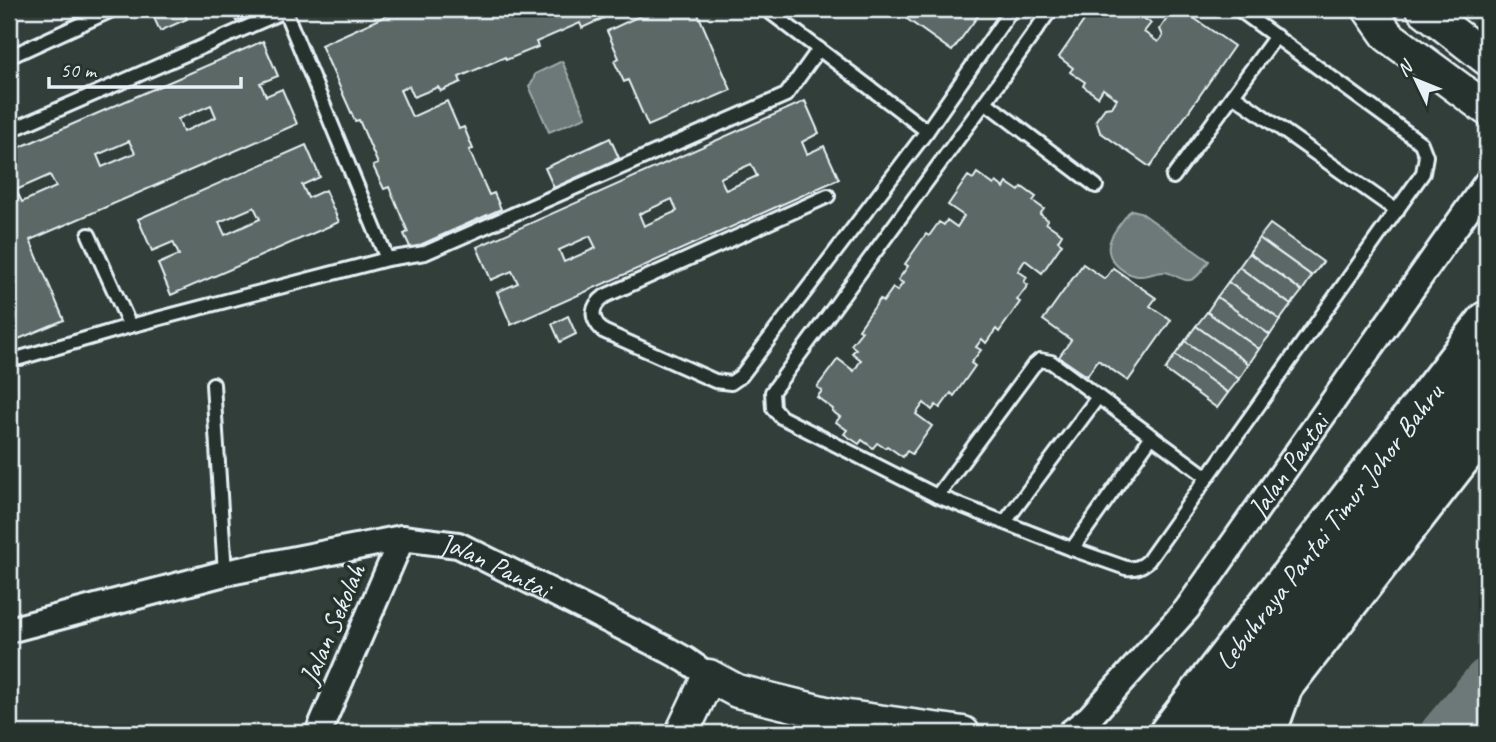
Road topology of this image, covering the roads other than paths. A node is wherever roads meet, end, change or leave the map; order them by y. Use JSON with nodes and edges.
{"nodes":[{"id":1,"x":114,"y":9,"type":"edge"},
{"id":2,"x":766,"y":9,"type":"edge"},
{"id":3,"x":1012,"y":9,"type":"edge"},
{"id":4,"x":1051,"y":9,"type":"edge"},
{"id":5,"x":1238,"y":9,"type":"edge"},
{"id":6,"x":1369,"y":9,"type":"edge"},
{"id":7,"x":1410,"y":9,"type":"edge"},
{"id":8,"x":1423,"y":9,"type":"edge"},
{"id":9,"x":287,"y":10,"type":"edge"},
{"id":10,"x":1276,"y":36,"type":"junction"},
{"id":11,"x":1388,"y":36,"type":"junction"},
{"id":12,"x":819,"y":49,"type":"junction"},
{"id":13,"x":9,"y":57,"type":"edge"},
{"id":14,"x":1487,"y":59,"type":"edge"},
{"id":15,"x":1233,"y":95,"type":"junction"},
{"id":16,"x":985,"y":102,"type":"junction"},
{"id":17,"x":1487,"y":109,"type":"edge"},
{"id":18,"x":9,"y":131,"type":"edge"},
{"id":19,"x":927,"y":131,"type":"junction"},
{"id":20,"x":1173,"y":177,"type":"dead end"},
{"id":21,"x":1487,"y":181,"type":"edge"},
{"id":22,"x":1096,"y":186,"type":"dead end"},
{"id":23,"x":828,"y":196,"type":"dead end"},
{"id":24,"x":1397,"y":211,"type":"junction"},
{"id":25,"x":89,"y":235,"type":"dead end"},
{"id":26,"x":387,"y":258,"type":"junction"},
{"id":27,"x":1487,"y":321,"type":"edge"},
{"id":28,"x":130,"y":326,"type":"junction"},
{"id":29,"x":9,"y":358,"type":"edge"},
{"id":30,"x":1487,"y":365,"type":"edge"},
{"id":31,"x":213,"y":384,"type":"dead end"},
{"id":32,"x":1098,"y":397,"type":"junction"},
{"id":33,"x":1487,"y":424,"type":"edge"},
{"id":34,"x":1152,"y":436,"type":"junction"},
{"id":35,"x":1207,"y":477,"type":"junction"},
{"id":36,"x":937,"y":496,"type":"junction"},
{"id":37,"x":1006,"y":522,"type":"junction"},
{"id":38,"x":402,"y":538,"type":"junction"},
{"id":39,"x":1072,"y":550,"type":"junction"},
{"id":40,"x":225,"y":573,"type":"junction"},
{"id":41,"x":9,"y":630,"type":"edge"},
{"id":42,"x":1272,"y":675,"type":"junction"},
{"id":43,"x":709,"y":676,"type":"junction"},
{"id":44,"x":318,"y":733,"type":"edge"},
{"id":45,"x":682,"y":733,"type":"edge"},
{"id":46,"x":963,"y":733,"type":"edge"},
{"id":47,"x":1070,"y":733,"type":"edge"},
{"id":48,"x":1169,"y":733,"type":"edge"},
{"id":49,"x":1211,"y":733,"type":"edge"},
{"id":50,"x":1250,"y":733,"type":"edge"},
{"id":51,"x":1266,"y":733,"type":"edge"}],
"edges":[{"from":1,"to":13,"type":"lane"},
{"from":2,"to":12,"type":"lane"},
{"from":3,"to":19,"type":"lane"},
{"from":4,"to":16,"type":"lane"},
{"from":5,"to":10,"type":"lane"},
{"from":6,"to":11,"type":"street"},
{"from":7,"to":11,"type":"street"},
{"from":8,"to":14,"type":"street"},
{"from":9,"to":18,"type":"lane"},
{"from":9,"to":26,"type":"lane"},
{"from":10,"to":15,"type":"lane"},
{"from":10,"to":24,"type":"lane"},
{"from":11,"to":17,"type":"street"},
{"from":12,"to":19,"type":"lane"},
{"from":12,"to":26,"type":"lane"},
{"from":15,"to":20,"type":"lane"},
{"from":15,"to":24,"type":"lane"},
{"from":16,"to":22,"type":"lane"},
{"from":16,"to":36,"type":"lane"},
{"from":19,"to":23,"type":"lane"},
{"from":21,"to":47,"type":"street","name":"Jalan Pantai"},
{"from":24,"to":35,"type":"lane"},
{"from":25,"to":28,"type":"lane"},
{"from":26,"to":28,"type":"lane"},
{"from":27,"to":48,"type":"highway","name":"Lebuhraya Pantai Timur Johor Bahru"},
{"from":28,"to":29,"type":"lane"},
{"from":30,"to":42,"type":"highway","name":"Lebuhraya Pantai Timur Johor Bahru"},
{"from":31,"to":40,"type":"lane"},
{"from":32,"to":34,"type":"lane"},
{"from":32,"to":36,"type":"lane"},
{"from":32,"to":37,"type":"lane"},
{"from":33,"to":42,"type":"highway","name":"Lebuhraya Pantai Timur Johor Bahru"},
{"from":34,"to":35,"type":"lane"},
{"from":34,"to":39,"type":"lane"},
{"from":35,"to":39,"type":"lane"},
{"from":36,"to":37,"type":"lane"},
{"from":37,"to":39,"type":"lane"},
{"from":38,"to":40,"type":"street","name":"Jalan Pantai"},
{"from":38,"to":43,"type":"street","name":"Jalan Pantai"},
{"from":38,"to":44,"type":"street","name":"Jalan Sekolah"},
{"from":40,"to":41,"type":"street","name":"Jalan Pantai"},
{"from":42,"to":49,"type":"highway"},
{"from":42,"to":50,"type":"highway"},
{"from":42,"to":51,"type":"highway","name":"Lebuhraya Pantai Timur Johor Bahru"},
{"from":43,"to":45,"type":"street"},
{"from":43,"to":46,"type":"street","name":"Jalan Pantai"}]}
